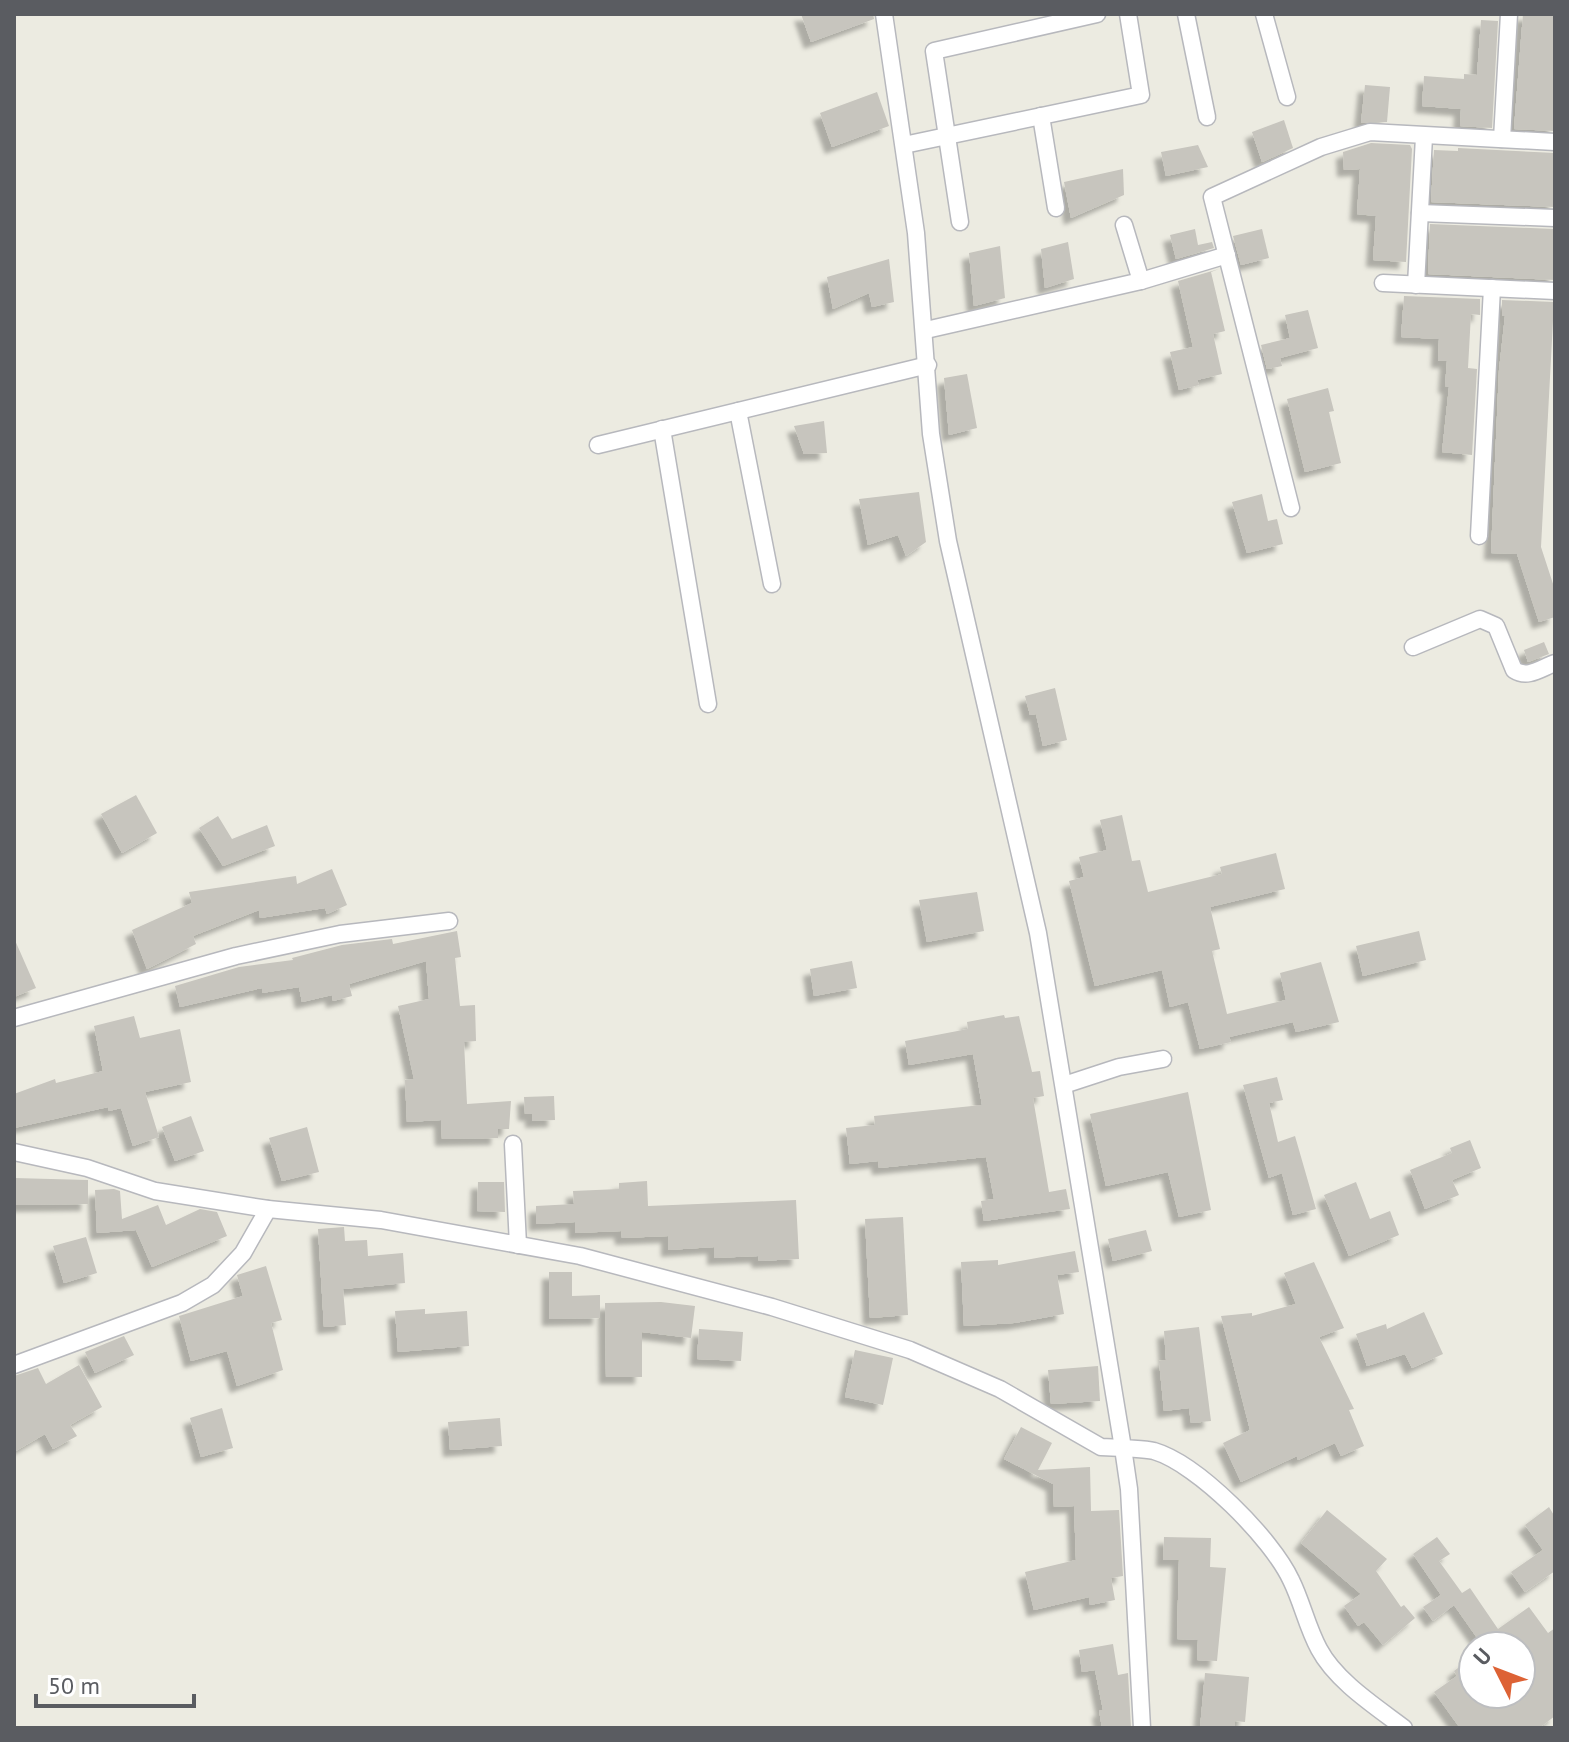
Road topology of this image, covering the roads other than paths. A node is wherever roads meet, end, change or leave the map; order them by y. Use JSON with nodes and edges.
{"nodes":[{"id":1,"x":884,"y":14,"type":"edge"},
{"id":2,"x":1097,"y":14,"type":"edge"},
{"id":3,"x":1128,"y":14,"type":"edge"},
{"id":4,"x":1186,"y":14,"type":"edge"},
{"id":5,"x":1264,"y":14,"type":"edge"},
{"id":6,"x":1509,"y":14,"type":"edge"},
{"id":7,"x":1287,"y":97,"type":"dead end"},
{"id":8,"x":1041,"y":116,"type":"junction"},
{"id":9,"x":1207,"y":117,"type":"dead end"},
{"id":10,"x":947,"y":136,"type":"junction"},
{"id":11,"x":1424,"y":137,"type":"junction"},
{"id":12,"x":1502,"y":139,"type":"junction"},
{"id":13,"x":1555,"y":142,"type":"edge"},
{"id":14,"x":904,"y":145,"type":"junction"},
{"id":15,"x":1056,"y":208,"type":"dead end"},
{"id":16,"x":1420,"y":213,"type":"junction"},
{"id":17,"x":1555,"y":218,"type":"edge"},
{"id":18,"x":960,"y":222,"type":"dead end"},
{"id":19,"x":1124,"y":225,"type":"dead end"},
{"id":20,"x":1227,"y":255,"type":"junction"},
{"id":21,"x":1141,"y":281,"type":"junction"},
{"id":22,"x":1383,"y":283,"type":"dead end"},
{"id":23,"x":1416,"y":285,"type":"junction"},
{"id":24,"x":1492,"y":288,"type":"junction"},
{"id":25,"x":1555,"y":291,"type":"edge"},
{"id":26,"x":926,"y":330,"type":"junction"},
{"id":27,"x":928,"y":365,"type":"junction"},
{"id":28,"x":738,"y":411,"type":"junction"},
{"id":29,"x":662,"y":429,"type":"junction"},
{"id":30,"x":598,"y":445,"type":"dead end"},
{"id":31,"x":1291,"y":508,"type":"dead end"},
{"id":32,"x":1479,"y":536,"type":"dead end"},
{"id":33,"x":772,"y":584,"type":"dead end"},
{"id":34,"x":1413,"y":647,"type":"dead end"},
{"id":35,"x":1555,"y":663,"type":"edge"},
{"id":36,"x":708,"y":704,"type":"dead end"},
{"id":37,"x":449,"y":921,"type":"dead end"},
{"id":38,"x":14,"y":1018,"type":"edge"},
{"id":39,"x":1163,"y":1059,"type":"dead end"},
{"id":40,"x":1064,"y":1085,"type":"junction"},
{"id":41,"x":513,"y":1144,"type":"dead end"},
{"id":42,"x":14,"y":1152,"type":"edge"},
{"id":43,"x":268,"y":1209,"type":"junction"},
{"id":44,"x":518,"y":1245,"type":"junction"},
{"id":45,"x":14,"y":1365,"type":"edge"},
{"id":46,"x":1123,"y":1448,"type":"junction"},
{"id":47,"x":1142,"y":1728,"type":"edge"},
{"id":48,"x":1404,"y":1728,"type":"edge"}],
"edges":[{"from":1,"to":14,"type":"street"},
{"from":2,"to":10,"type":"street"},
{"from":3,"to":8,"type":"street"},
{"from":4,"to":9,"type":"street"},
{"from":5,"to":7,"type":"street"},
{"from":6,"to":12,"type":"street"},
{"from":8,"to":10,"type":"street"},
{"from":8,"to":15,"type":"street"},
{"from":10,"to":14,"type":"street"},
{"from":10,"to":18,"type":"street"},
{"from":11,"to":12,"type":"street"},
{"from":11,"to":16,"type":"street"},
{"from":11,"to":20,"type":"street"},
{"from":12,"to":13,"type":"street"},
{"from":14,"to":26,"type":"street"},
{"from":16,"to":17,"type":"street"},
{"from":16,"to":23,"type":"street"},
{"from":19,"to":21,"type":"street"},
{"from":20,"to":21,"type":"street"},
{"from":20,"to":31,"type":"street"},
{"from":21,"to":26,"type":"street"},
{"from":22,"to":23,"type":"street"},
{"from":23,"to":24,"type":"street"},
{"from":24,"to":25,"type":"street"},
{"from":24,"to":32,"type":"street"},
{"from":26,"to":27,"type":"street"},
{"from":27,"to":28,"type":"street"},
{"from":27,"to":40,"type":"street"},
{"from":28,"to":29,"type":"street"},
{"from":28,"to":33,"type":"street"},
{"from":29,"to":30,"type":"street"},
{"from":29,"to":36,"type":"street"},
{"from":34,"to":35,"type":"street"},
{"from":37,"to":38,"type":"street"},
{"from":39,"to":40,"type":"street"},
{"from":40,"to":46,"type":"street"},
{"from":41,"to":44,"type":"street"},
{"from":42,"to":43,"type":"street"},
{"from":43,"to":44,"type":"street"},
{"from":43,"to":45,"type":"street"},
{"from":44,"to":46,"type":"street"},
{"from":46,"to":47,"type":"street"},
{"from":46,"to":48,"type":"street"}]}
